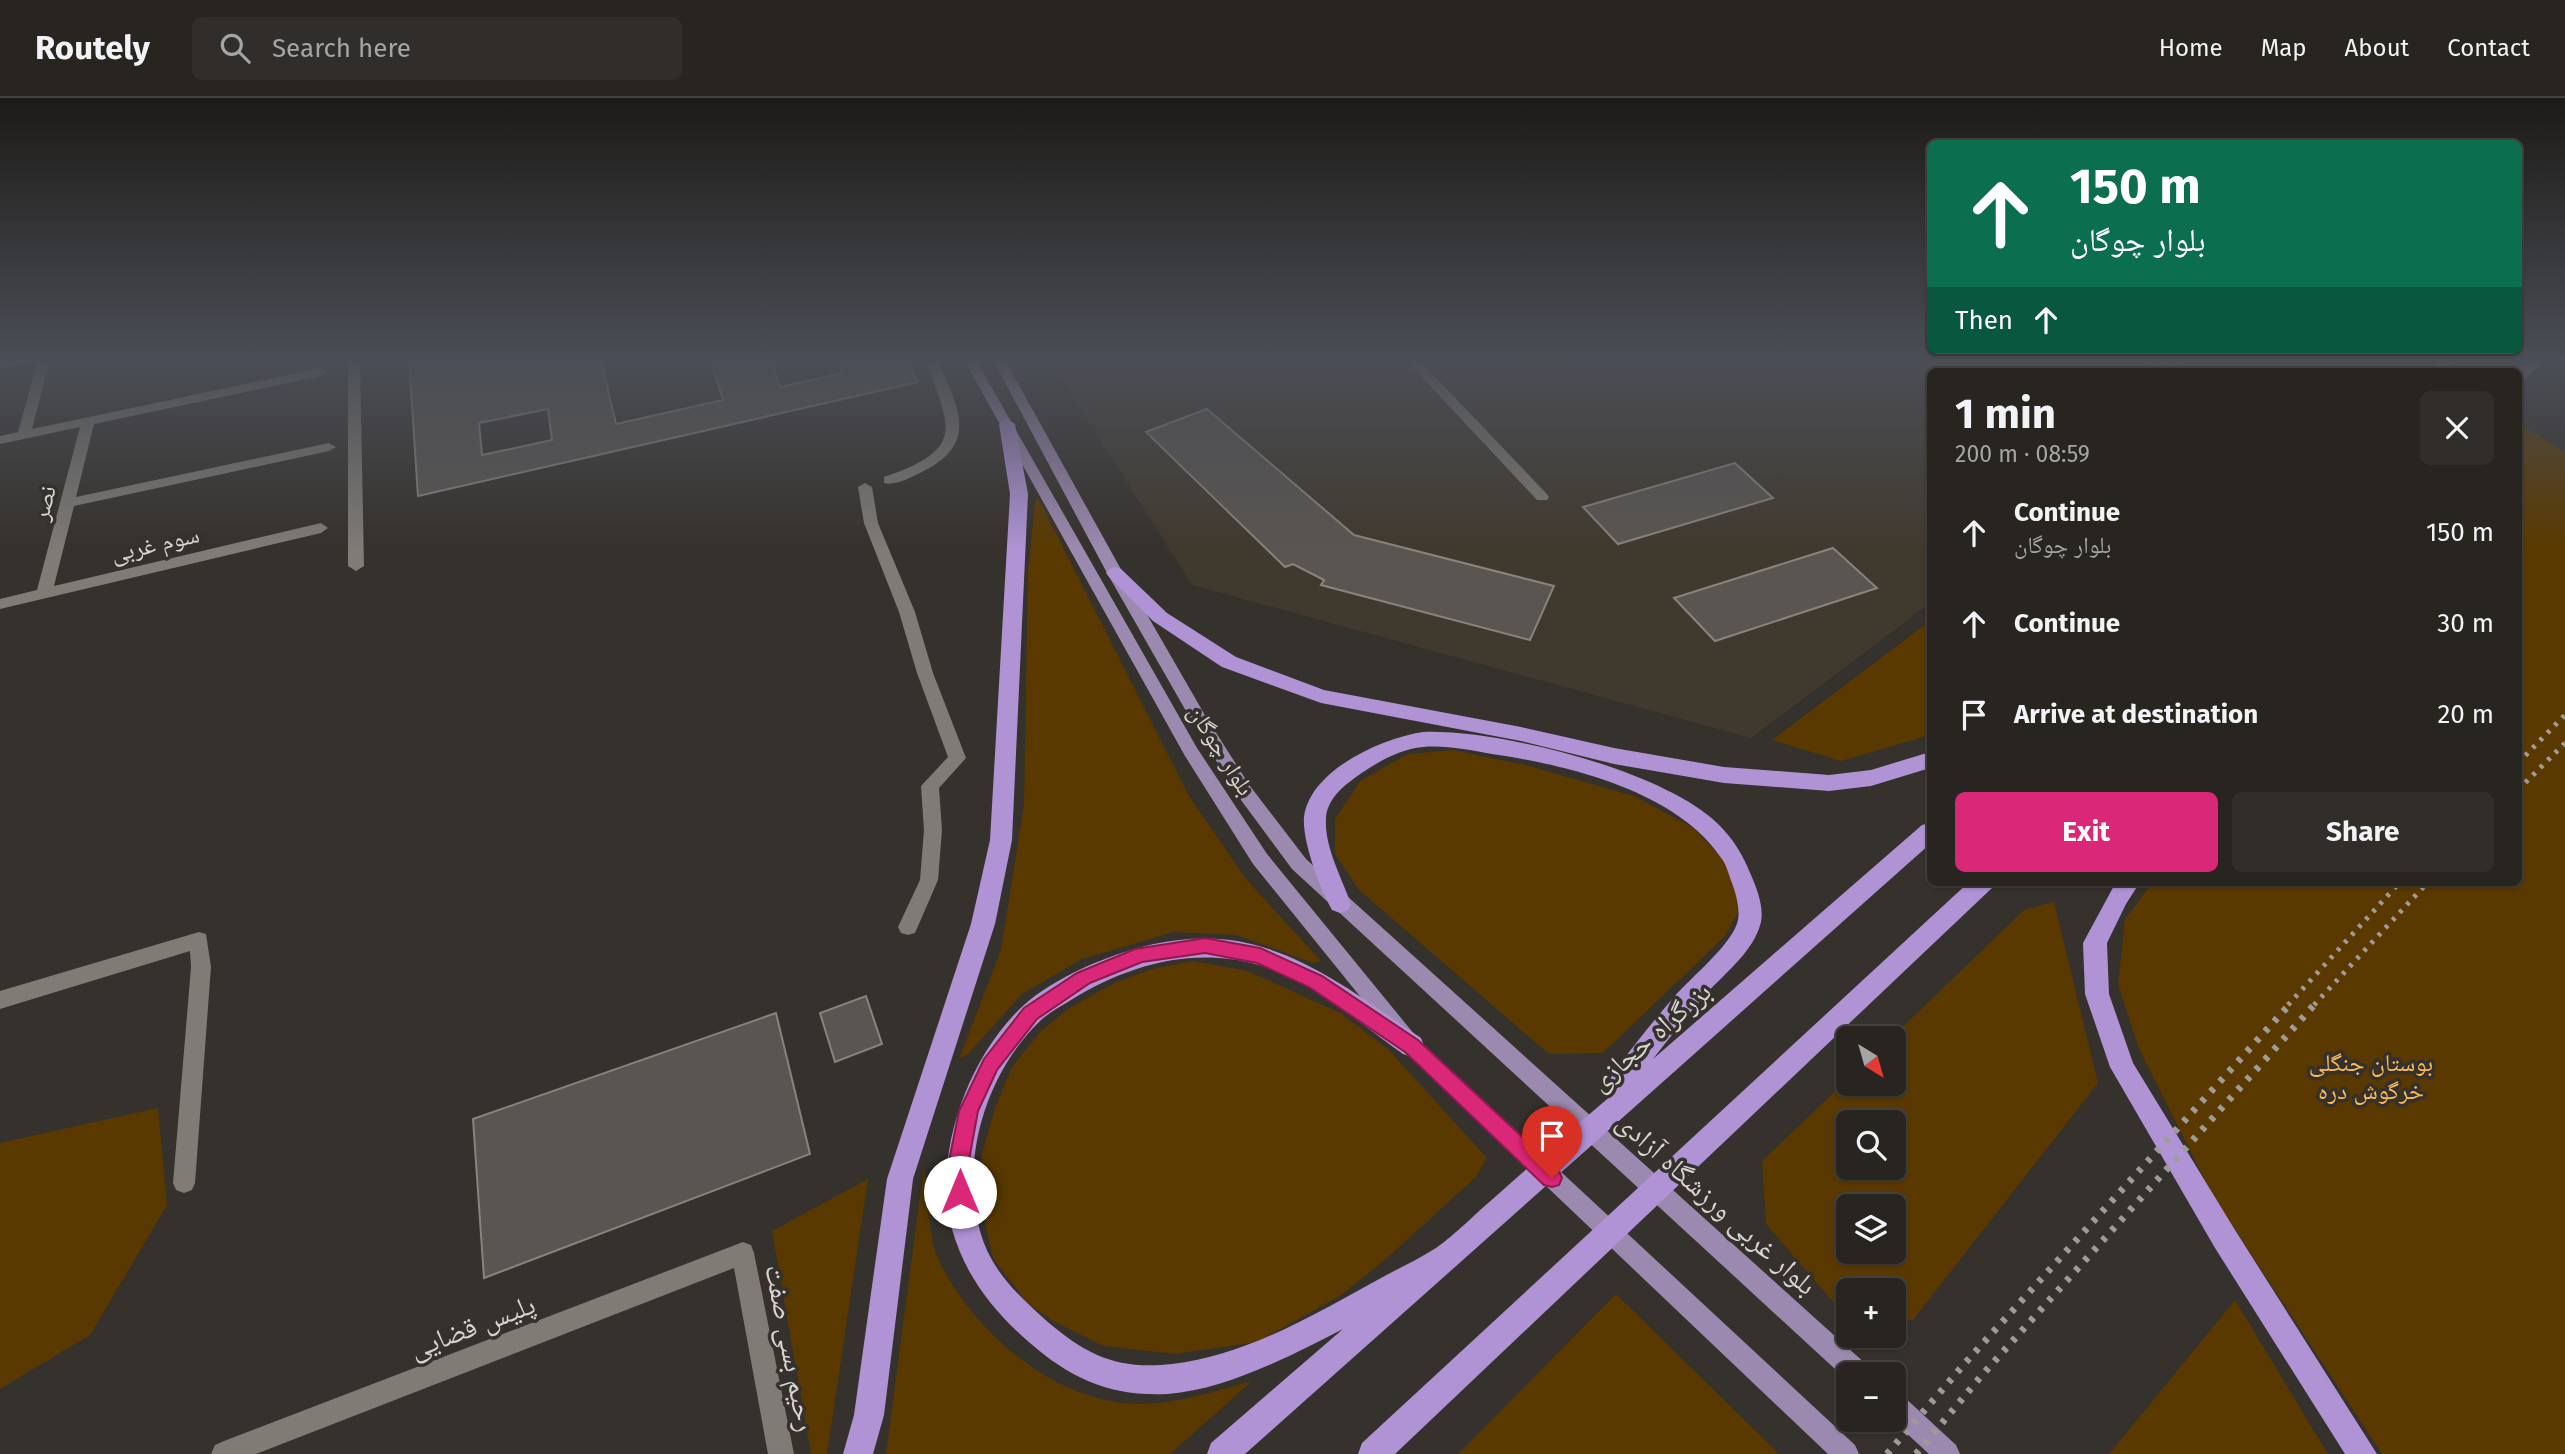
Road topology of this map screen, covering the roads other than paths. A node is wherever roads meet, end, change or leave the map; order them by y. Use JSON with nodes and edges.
{"nodes":[{"id":1,"x":27,"y":423,"type":"edge"},
{"id":2,"x":82,"y":423,"type":"edge"},
{"id":3,"x":88,"y":423,"type":"edge"},
{"id":4,"x":355,"y":423,"type":"edge"},
{"id":5,"x":955,"y":423,"type":"edge"},
{"id":6,"x":1033,"y":423,"type":"edge"},
{"id":7,"x":1472,"y":423,"type":"edge"},
{"id":8,"x":1007,"y":424,"type":"joint"},
{"id":9,"x":24,"y":435,"type":"junction"},
{"id":10,"x":0,"y":440,"type":"edge"},
{"id":11,"x":329,"y":447,"type":"dead end"},
{"id":12,"x":889,"y":480,"type":"dead end"},
{"id":13,"x":865,"y":486,"type":"dead end"},
{"id":14,"x":1542,"y":497,"type":"dead end"},
{"id":15,"x":67,"y":503,"type":"junction"},
{"id":16,"x":321,"y":528,"type":"dead end"},
{"id":17,"x":356,"y":566,"type":"dead end"},
{"id":18,"x":1115,"y":573,"type":"junction"},
{"id":19,"x":44,"y":594,"type":"junction"},
{"id":20,"x":0,"y":604,"type":"edge"},
{"id":21,"x":1927,"y":761,"type":"edge"},
{"id":22,"x":1927,"y":834,"type":"edge"},
{"id":23,"x":1980,"y":886,"type":"edge"},
{"id":24,"x":2126,"y":886,"type":"edge"},
{"id":25,"x":1340,"y":904,"type":"junction"},
{"id":26,"x":908,"y":927,"type":"dead end"},
{"id":27,"x":0,"y":1000,"type":"edge"},
{"id":28,"x":1412,"y":1046,"type":"junction"},
{"id":29,"x":1534,"y":1079,"type":"joint"},
{"id":30,"x":1626,"y":1099,"type":"junction"},
{"id":31,"x":184,"y":1183,"type":"dead end"},
{"id":32,"x":743,"y":1254,"type":"joint"},
{"id":33,"x":1441,"y":1260,"type":"junction"},
{"id":34,"x":1845,"y":1362,"type":"edge"},
{"id":35,"x":1906,"y":1416,"type":"edge"},
{"id":36,"x":224,"y":1454,"type":"edge"},
{"id":37,"x":781,"y":1454,"type":"edge"},
{"id":38,"x":858,"y":1454,"type":"edge"},
{"id":39,"x":1222,"y":1454,"type":"edge"},
{"id":40,"x":1373,"y":1454,"type":"edge"},
{"id":41,"x":1846,"y":1454,"type":"edge"},
{"id":42,"x":1948,"y":1454,"type":"edge"},
{"id":43,"x":2362,"y":1454,"type":"edge"}],
"edges":[{"from":1,"to":9,"type":"street"},
{"from":2,"to":9,"type":"street"},
{"from":3,"to":15,"type":"street","name":"نصر"},
{"from":4,"to":17,"type":"street"},
{"from":5,"to":12,"type":"street"},
{"from":6,"to":18,"type":"main road","name":"بلوار چوگان"},
{"from":7,"to":14,"type":"street"},
{"from":8,"to":28,"type":"main road","name":"بلوار چوگان"},
{"from":8,"to":38,"type":"highway"},
{"from":9,"to":10,"type":"street"},
{"from":11,"to":15,"type":"street"},
{"from":13,"to":26,"type":"street"},
{"from":15,"to":19,"type":"street","name":"نصر"},
{"from":16,"to":19,"type":"street","name":"سوم غربی"},
{"from":18,"to":21,"type":"highway"},
{"from":18,"to":25,"type":"main road","name":"بلوار چوگان"},
{"from":19,"to":20,"type":"street","name":"سوم غربی"},
{"from":22,"to":30,"type":"highway","name":"بزرگراه حجازی"},
{"from":23,"to":40,"type":"highway"},
{"from":24,"to":43,"type":"highway"},
{"from":25,"to":29,"type":"main road","name":"بلوار چوگان"},
{"from":25,"to":30,"type":"highway"},
{"from":27,"to":31,"type":"street"},
{"from":28,"to":33,"type":"highway"},
{"from":28,"to":41,"type":"main road","name":"بلوار چوگان"},
{"from":29,"to":34,"type":"main road","name":"بلوار غربی ورزشگاه آزادی"},
{"from":30,"to":33,"type":"highway","name":"بزرگراه حجازی"},
{"from":32,"to":36,"type":"street","name":"پلیس قضایی"},
{"from":32,"to":37,"type":"street","name":"رحیم بسی صفت"},
{"from":33,"to":39,"type":"highway","name":"بزرگراه حجازی"},
{"from":35,"to":42,"type":"main road"}]}
